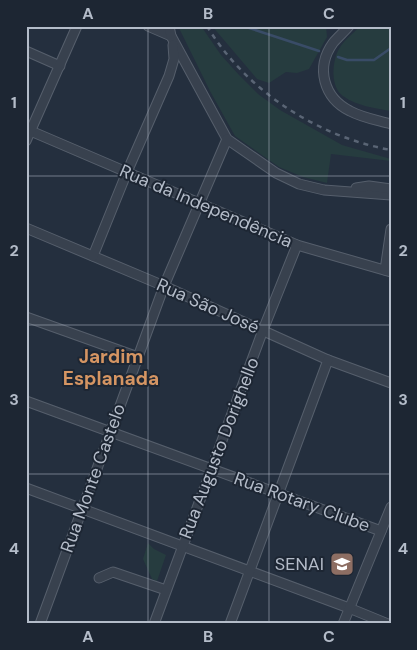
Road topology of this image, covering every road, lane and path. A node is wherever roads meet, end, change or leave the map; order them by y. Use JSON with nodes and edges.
{"nodes":[{"id":1,"x":78,"y":26,"type":"edge"},
{"id":2,"x":148,"y":26,"type":"edge"},
{"id":3,"x":349,"y":26,"type":"edge"},
{"id":4,"x":171,"y":34,"type":"edge"},
{"id":5,"x":26,"y":51,"type":"edge"},
{"id":6,"x":60,"y":66,"type":"junction"},
{"id":7,"x":169,"y":76,"type":"junction"},
{"id":8,"x":193,"y":77,"type":"junction"},
{"id":9,"x":391,"y":124,"type":"edge"},
{"id":10,"x":28,"y":130,"type":"edge"},
{"id":11,"x":227,"y":139,"type":"junction"},
{"id":12,"x":26,"y":141,"type":"edge"},
{"id":13,"x":127,"y":172,"type":"junction"},
{"id":14,"x":391,"y":189,"type":"edge"},
{"id":15,"x":346,"y":190,"type":"junction"},
{"id":16,"x":391,"y":195,"type":"edge"},
{"id":17,"x":199,"y":202,"type":"junction"},
{"id":18,"x":26,"y":228,"type":"edge"},
{"id":19,"x":391,"y":229,"type":"edge"},
{"id":20,"x":297,"y":245,"type":"junction"},
{"id":21,"x":94,"y":256,"type":"junction"},
{"id":22,"x":388,"y":271,"type":"edge"},
{"id":23,"x":164,"y":286,"type":"junction"},
{"id":24,"x":26,"y":317,"type":"edge"},
{"id":25,"x":263,"y":330,"type":"junction"},
{"id":26,"x":138,"y":357,"type":"junction"},
{"id":27,"x":328,"y":360,"type":"junction"},
{"id":28,"x":391,"y":383,"type":"edge"},
{"id":29,"x":26,"y":401,"type":"edge"},
{"id":30,"x":110,"y":432,"type":"junction"},
{"id":31,"x":211,"y":469,"type":"junction"},
{"id":32,"x":26,"y":488,"type":"edge"},
{"id":33,"x":279,"y":494,"type":"junction"},
{"id":34,"x":391,"y":507,"type":"edge"},
{"id":35,"x":82,"y":508,"type":"junction"},
{"id":36,"x":381,"y":531,"type":"junction"},
{"id":37,"x":183,"y":545,"type":"junction"},
{"id":38,"x":250,"y":570,"type":"junction"},
{"id":39,"x":99,"y":578,"type":"dead end"},
{"id":40,"x":166,"y":590,"type":"junction"},
{"id":41,"x":349,"y":608,"type":"junction"},
{"id":42,"x":40,"y":624,"type":"edge"},
{"id":43,"x":154,"y":624,"type":"edge"},
{"id":44,"x":230,"y":624,"type":"edge"},
{"id":45,"x":342,"y":624,"type":"edge"},
{"id":46,"x":388,"y":624,"type":"edge"}],
"edges":[{"from":1,"to":6,"type":"street"},
{"from":2,"to":4,"type":"street"},
{"from":3,"to":9,"type":"street"},
{"from":4,"to":7,"type":"street"},
{"from":4,"to":8,"type":"street"},
{"from":5,"to":6,"type":"street"},
{"from":6,"to":10,"type":"street"},
{"from":7,"to":8,"type":"street"},
{"from":7,"to":13,"type":"street"},
{"from":8,"to":11,"type":"street"},
{"from":10,"to":12,"type":"street"},
{"from":10,"to":13,"type":"street","name":"Rua da Independência"},
{"from":11,"to":15,"type":"street"},
{"from":11,"to":17,"type":"street","name":"Rua Monte Castelo"},
{"from":13,"to":17,"type":"street","name":"Rua da Independência"},
{"from":13,"to":21,"type":"street"},
{"from":14,"to":15,"type":"street"},
{"from":15,"to":16,"type":"street"},
{"from":17,"to":20,"type":"street","name":"Rua da Independência"},
{"from":17,"to":23,"type":"street","name":"Rua Monte Castelo"},
{"from":18,"to":21,"type":"street","name":"Rua São José"},
{"from":19,"to":22,"type":"street"},
{"from":20,"to":22,"type":"street","name":"Rua da Independência"},
{"from":20,"to":25,"type":"street","name":"Rua Augusto Dorighello"},
{"from":21,"to":23,"type":"street","name":"Rua São José"},
{"from":23,"to":25,"type":"street","name":"Rua São José"},
{"from":23,"to":26,"type":"street","name":"Rua Monte Castelo"},
{"from":24,"to":26,"type":"street"},
{"from":25,"to":27,"type":"street","name":"Rua São José"},
{"from":25,"to":31,"type":"street","name":"Rua Augusto Dorighello"},
{"from":26,"to":30,"type":"street","name":"Rua Monte Castelo"},
{"from":27,"to":28,"type":"street","name":"Rua São José"},
{"from":27,"to":33,"type":"street"},
{"from":29,"to":30,"type":"street","name":"Rua Rotary Clube"},
{"from":30,"to":31,"type":"street","name":"Rua Rotary Clube"},
{"from":30,"to":35,"type":"street","name":"Rua Monte Castelo"},
{"from":31,"to":33,"type":"street","name":"Rua Rotary Clube"},
{"from":31,"to":37,"type":"street","name":"Rua Augusto Dorighello"},
{"from":32,"to":35,"type":"street"},
{"from":33,"to":36,"type":"street","name":"Rua Rotary Clube"},
{"from":33,"to":38,"type":"street"},
{"from":34,"to":36,"type":"street"},
{"from":35,"to":37,"type":"street"},
{"from":35,"to":42,"type":"street","name":"Rua Monte Castelo"},
{"from":36,"to":41,"type":"street"},
{"from":37,"to":38,"type":"street"},
{"from":37,"to":40,"type":"street","name":"Rua Augusto Dorighello"},
{"from":38,"to":41,"type":"street"},
{"from":38,"to":44,"type":"street"},
{"from":39,"to":40,"type":"street"},
{"from":40,"to":43,"type":"street","name":"Rua Augusto Dorighello"},
{"from":41,"to":45,"type":"street"},
{"from":41,"to":46,"type":"street"}]}
